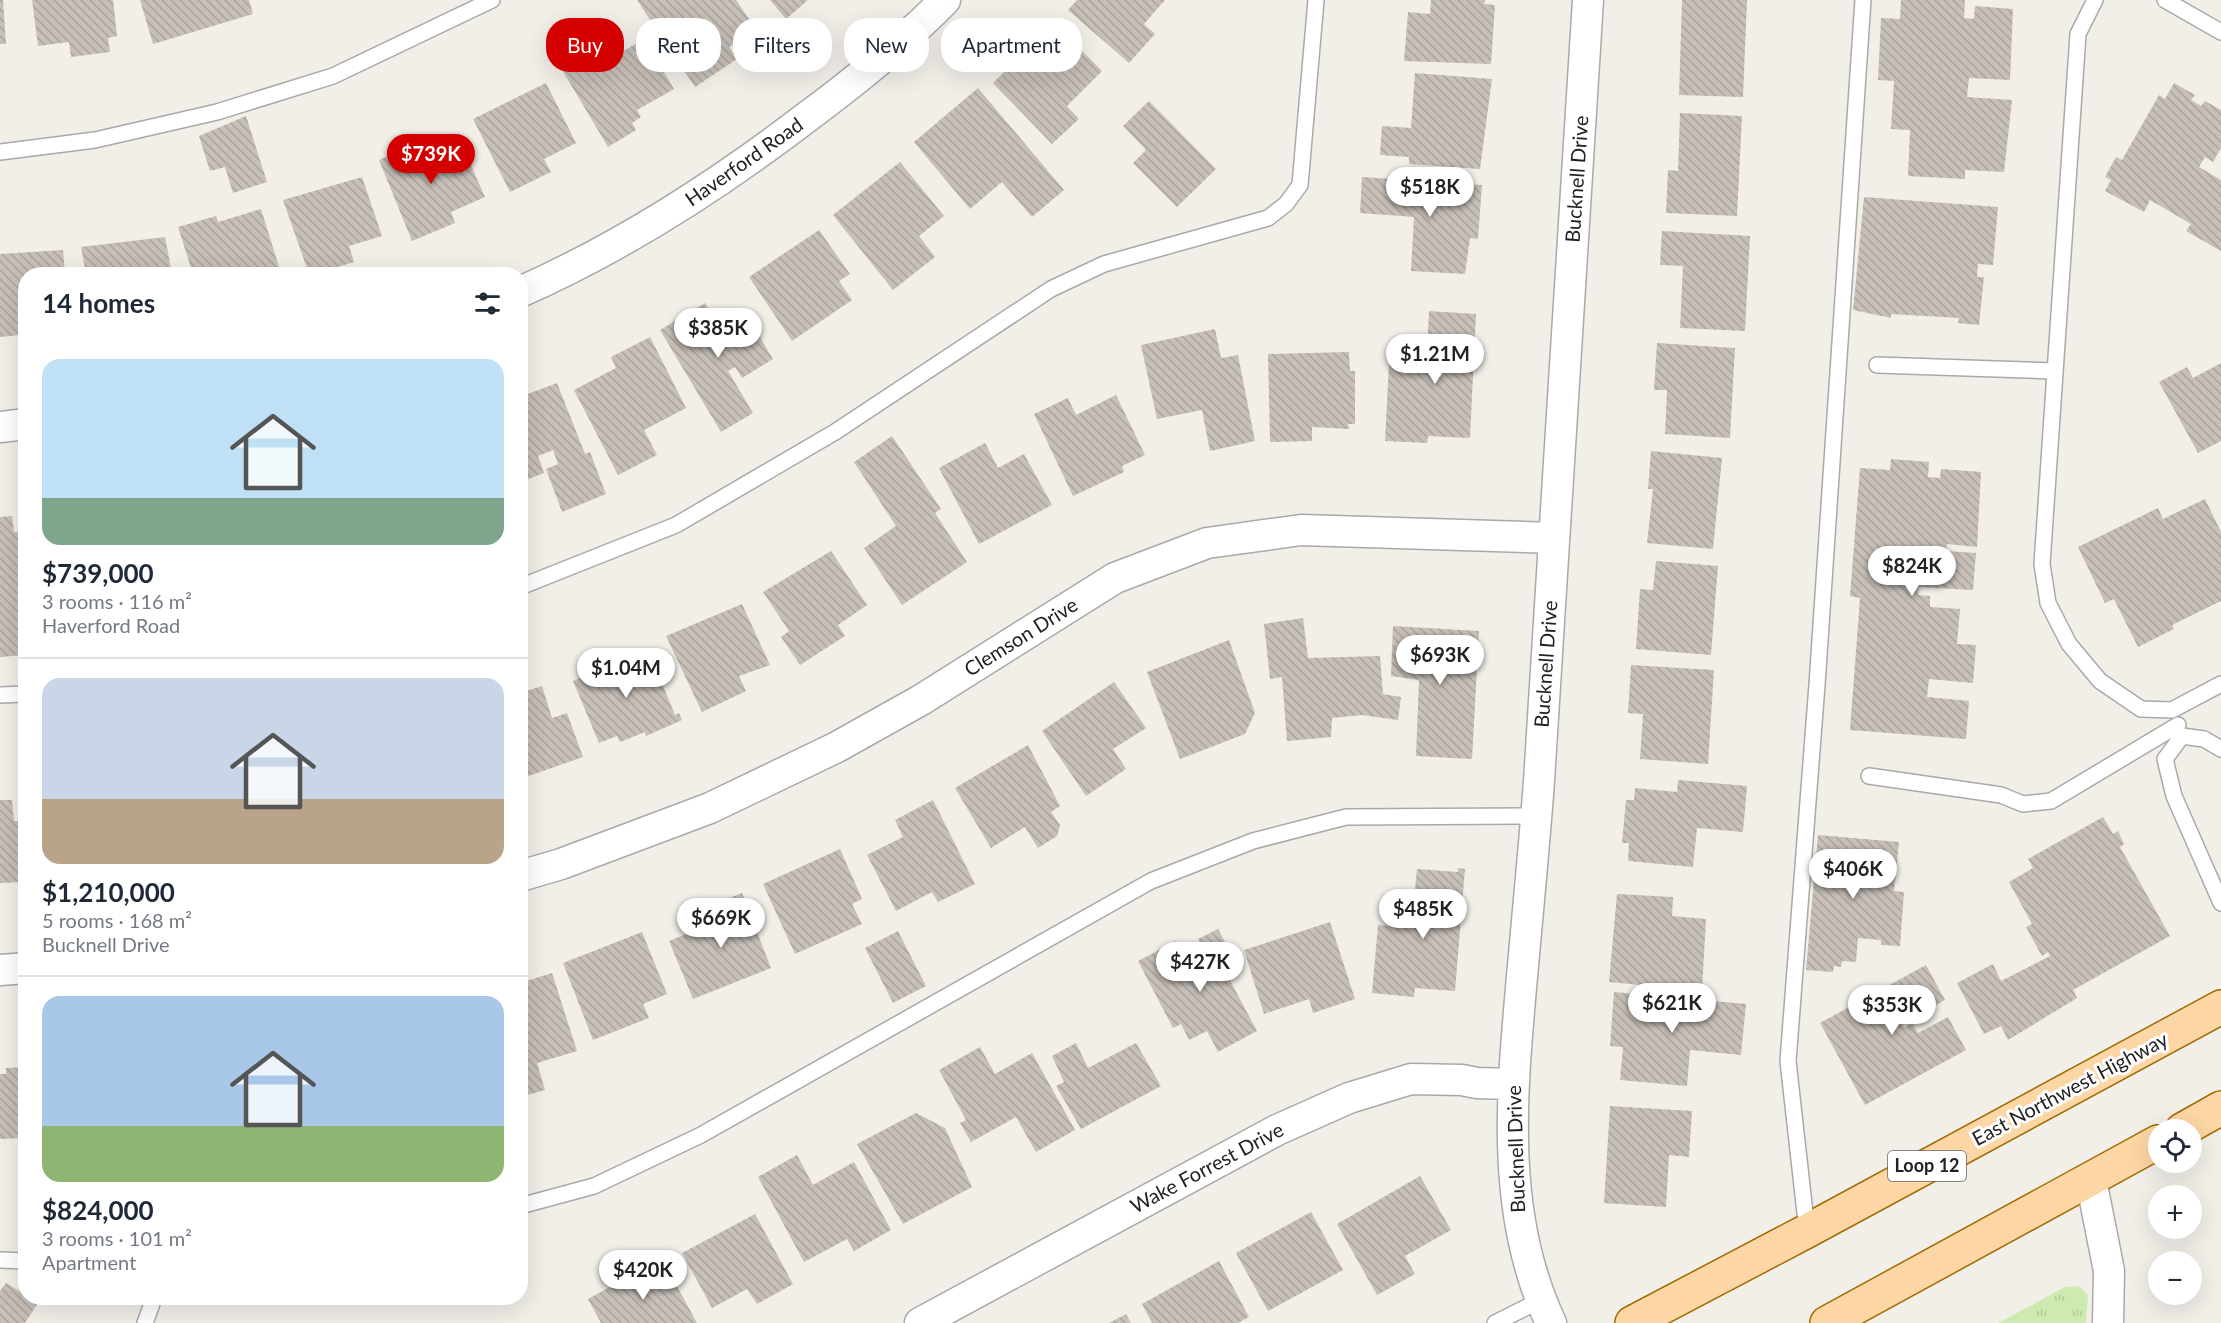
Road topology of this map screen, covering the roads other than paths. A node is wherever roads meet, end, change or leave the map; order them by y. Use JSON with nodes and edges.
{"nodes":[{"id":1,"x":492,"y":0,"type":"edge"},
{"id":2,"x":945,"y":0,"type":"edge"},
{"id":3,"x":1316,"y":0,"type":"edge"},
{"id":4,"x":1588,"y":0,"type":"edge"},
{"id":5,"x":1863,"y":0,"type":"edge"},
{"id":6,"x":2095,"y":0,"type":"edge"},
{"id":7,"x":2165,"y":0,"type":"edge"},
{"id":8,"x":2221,"y":32,"type":"edge"},
{"id":9,"x":0,"y":152,"type":"edge"},
{"id":10,"x":528,"y":288,"type":"edge"},
{"id":11,"x":1877,"y":365,"type":"dead end"},
{"id":12,"x":2055,"y":371,"type":"junction"},
{"id":13,"x":18,"y":425,"type":"edge"},
{"id":14,"x":0,"y":427,"type":"edge"},
{"id":15,"x":1554,"y":538,"type":"junction"},
{"id":16,"x":528,"y":584,"type":"edge"},
{"id":17,"x":2221,"y":684,"type":"edge"},
{"id":18,"x":18,"y":694,"type":"edge"},
{"id":19,"x":0,"y":695,"type":"edge"},
{"id":20,"x":2172,"y":710,"type":"junction"},
{"id":21,"x":2180,"y":731,"type":"junction"},
{"id":22,"x":2221,"y":749,"type":"edge"},
{"id":23,"x":1869,"y":776,"type":"dead end"},
{"id":24,"x":1537,"y":816,"type":"junction"},
{"id":25,"x":528,"y":874,"type":"edge"},
{"id":26,"x":2221,"y":903,"type":"edge"},
{"id":27,"x":18,"y":969,"type":"edge"},
{"id":28,"x":0,"y":970,"type":"edge"},
{"id":29,"x":2221,"y":1007,"type":"edge"},
{"id":30,"x":1513,"y":1084,"type":"junction"},
{"id":31,"x":2221,"y":1108,"type":"edge"},
{"id":32,"x":2202,"y":1119,"type":"edge"},
{"id":33,"x":2148,"y":1148,"type":"edge"},
{"id":34,"x":2091,"y":1180,"type":"junction"},
{"id":35,"x":528,"y":1204,"type":"edge"},
{"id":36,"x":1807,"y":1231,"type":"junction"},
{"id":37,"x":0,"y":1260,"type":"edge"},
{"id":38,"x":18,"y":1261,"type":"edge"},
{"id":39,"x":151,"y":1305,"type":"edge"},
{"id":40,"x":1546,"y":1311,"type":"edge"},
{"id":41,"x":145,"y":1323,"type":"edge"},
{"id":42,"x":920,"y":1323,"type":"edge"},
{"id":43,"x":1495,"y":1323,"type":"edge"},
{"id":44,"x":1632,"y":1323,"type":"edge"},
{"id":45,"x":1827,"y":1323,"type":"edge"},
{"id":46,"x":2108,"y":1323,"type":"edge"}],
"edges":[{"from":1,"to":9,"type":"lane"},
{"from":2,"to":10,"type":"street","name":"Haverford Road"},
{"from":3,"to":16,"type":"lane"},
{"from":4,"to":15,"type":"street","name":"Bucknell Drive"},
{"from":5,"to":36,"type":"lane"},
{"from":6,"to":12,"type":"lane"},
{"from":7,"to":8,"type":"lane"},
{"from":11,"to":12,"type":"lane"},
{"from":12,"to":20,"type":"lane"},
{"from":13,"to":14,"type":"street"},
{"from":15,"to":24,"type":"street","name":"Bucknell Drive"},
{"from":15,"to":25,"type":"street","name":"Clemson Drive"},
{"from":17,"to":20,"type":"lane"},
{"from":18,"to":19,"type":"lane"},
{"from":20,"to":21,"type":"lane"},
{"from":21,"to":22,"type":"lane"},
{"from":21,"to":23,"type":"lane"},
{"from":21,"to":26,"type":"lane"},
{"from":24,"to":30,"type":"street","name":"Bucknell Drive"},
{"from":24,"to":35,"type":"lane"},
{"from":27,"to":28,"type":"street"},
{"from":29,"to":36,"type":"main road","name":"East Northwest Highway","number":"Loop 12"},
{"from":30,"to":40,"type":"street","name":"Bucknell Drive"},
{"from":30,"to":42,"type":"street","name":"Wake Forrest Drive"},
{"from":31,"to":32,"type":"main road"},
{"from":33,"to":34,"type":"main road"},
{"from":34,"to":45,"type":"main road"},
{"from":34,"to":46,"type":"street"},
{"from":36,"to":44,"type":"main road","name":"East Northwest Highway","number":"Loop 12"},
{"from":37,"to":38,"type":"lane"},
{"from":39,"to":41,"type":"lane"},
{"from":40,"to":43,"type":"lane"}]}
